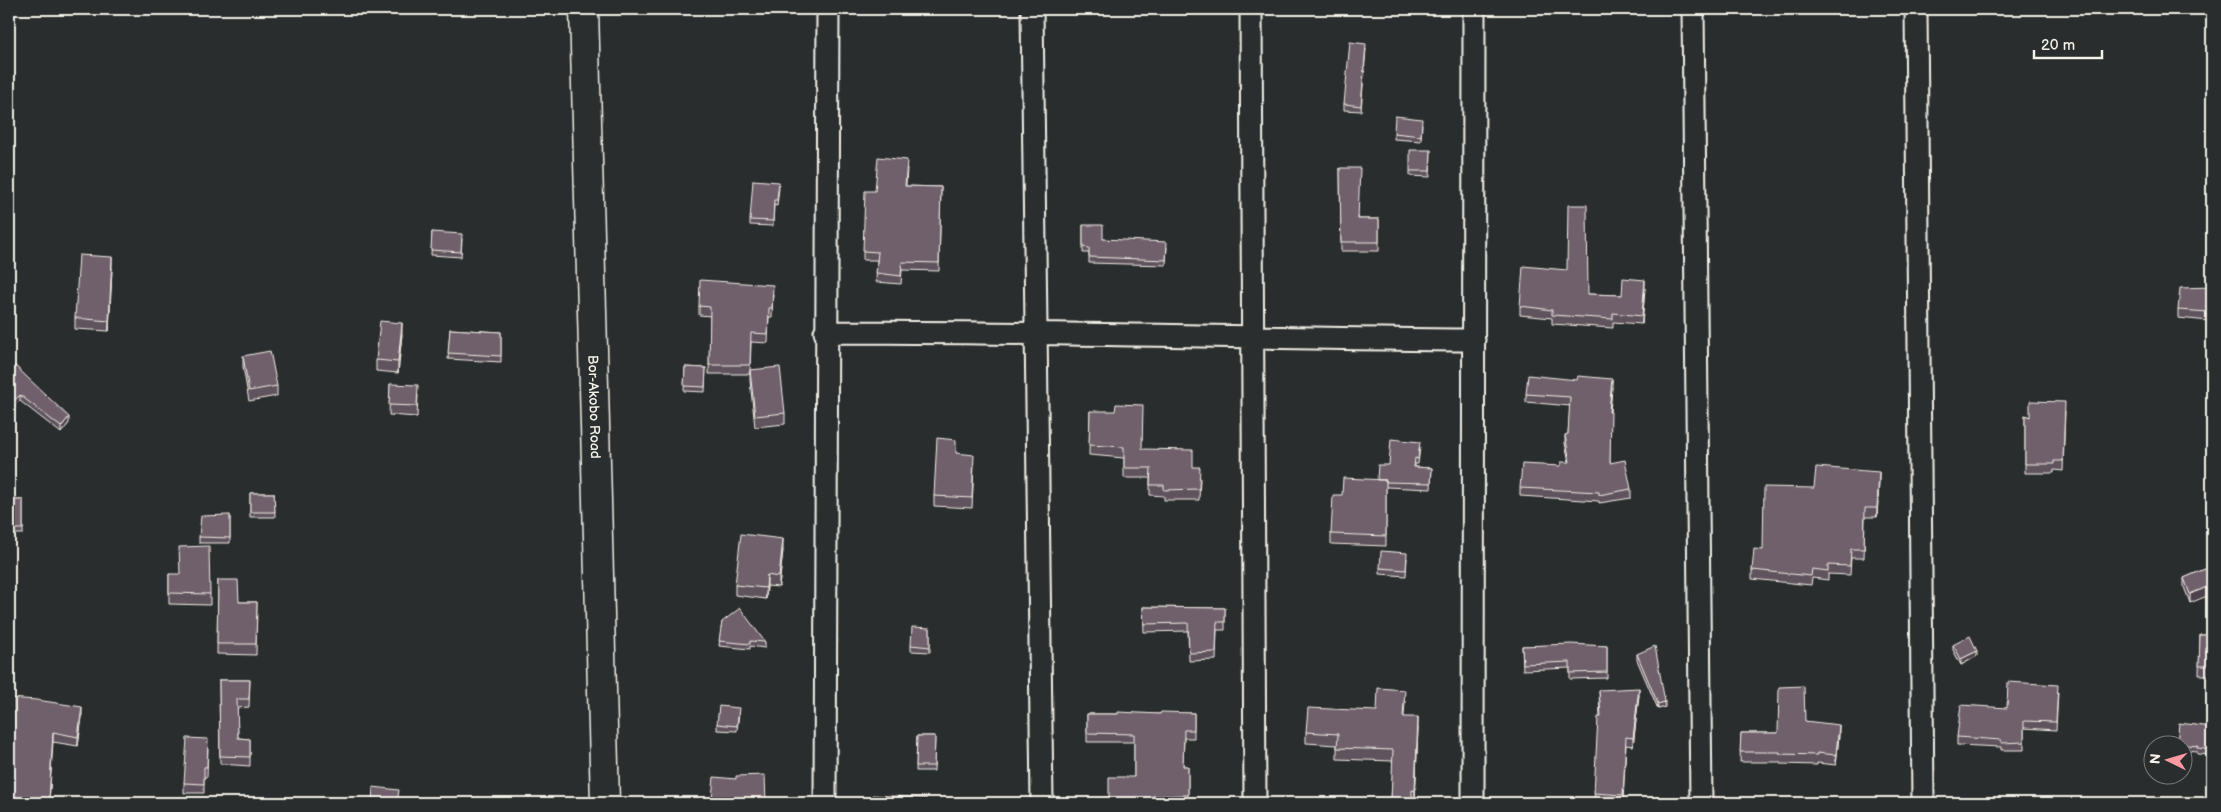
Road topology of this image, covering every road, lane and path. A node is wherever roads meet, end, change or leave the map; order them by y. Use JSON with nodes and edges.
{"nodes":[{"id":1,"x":584,"y":9,"type":"edge"},
{"id":2,"x":828,"y":9,"type":"edge"},
{"id":3,"x":1032,"y":9,"type":"edge"},
{"id":4,"x":1251,"y":9,"type":"edge"},
{"id":5,"x":1474,"y":9,"type":"edge"},
{"id":6,"x":1693,"y":9,"type":"edge"},
{"id":7,"x":1916,"y":9,"type":"edge"},
{"id":8,"x":825,"y":332,"type":"junction"},
{"id":9,"x":1035,"y":332,"type":"junction"},
{"id":10,"x":1252,"y":338,"type":"junction"},
{"id":11,"x":1474,"y":340,"type":"junction"},
{"id":12,"x":605,"y":803,"type":"edge"},
{"id":13,"x":825,"y":803,"type":"edge"},
{"id":14,"x":1042,"y":803,"type":"edge"},
{"id":15,"x":1255,"y":803,"type":"edge"},
{"id":16,"x":1473,"y":803,"type":"edge"},
{"id":17,"x":1701,"y":803,"type":"edge"},
{"id":18,"x":1923,"y":803,"type":"edge"}],
"edges":[{"from":1,"to":12,"type":"street","name":"Bor-Akobo Road"},
{"from":2,"to":8,"type":"street"},
{"from":3,"to":9,"type":"street"},
{"from":4,"to":10,"type":"street"},
{"from":5,"to":11,"type":"street"},
{"from":6,"to":17,"type":"street"},
{"from":7,"to":18,"type":"street"},
{"from":8,"to":9,"type":"street"},
{"from":8,"to":13,"type":"street"},
{"from":9,"to":10,"type":"street"},
{"from":9,"to":14,"type":"street"},
{"from":10,"to":11,"type":"street"},
{"from":10,"to":15,"type":"street"},
{"from":11,"to":16,"type":"street"}]}
